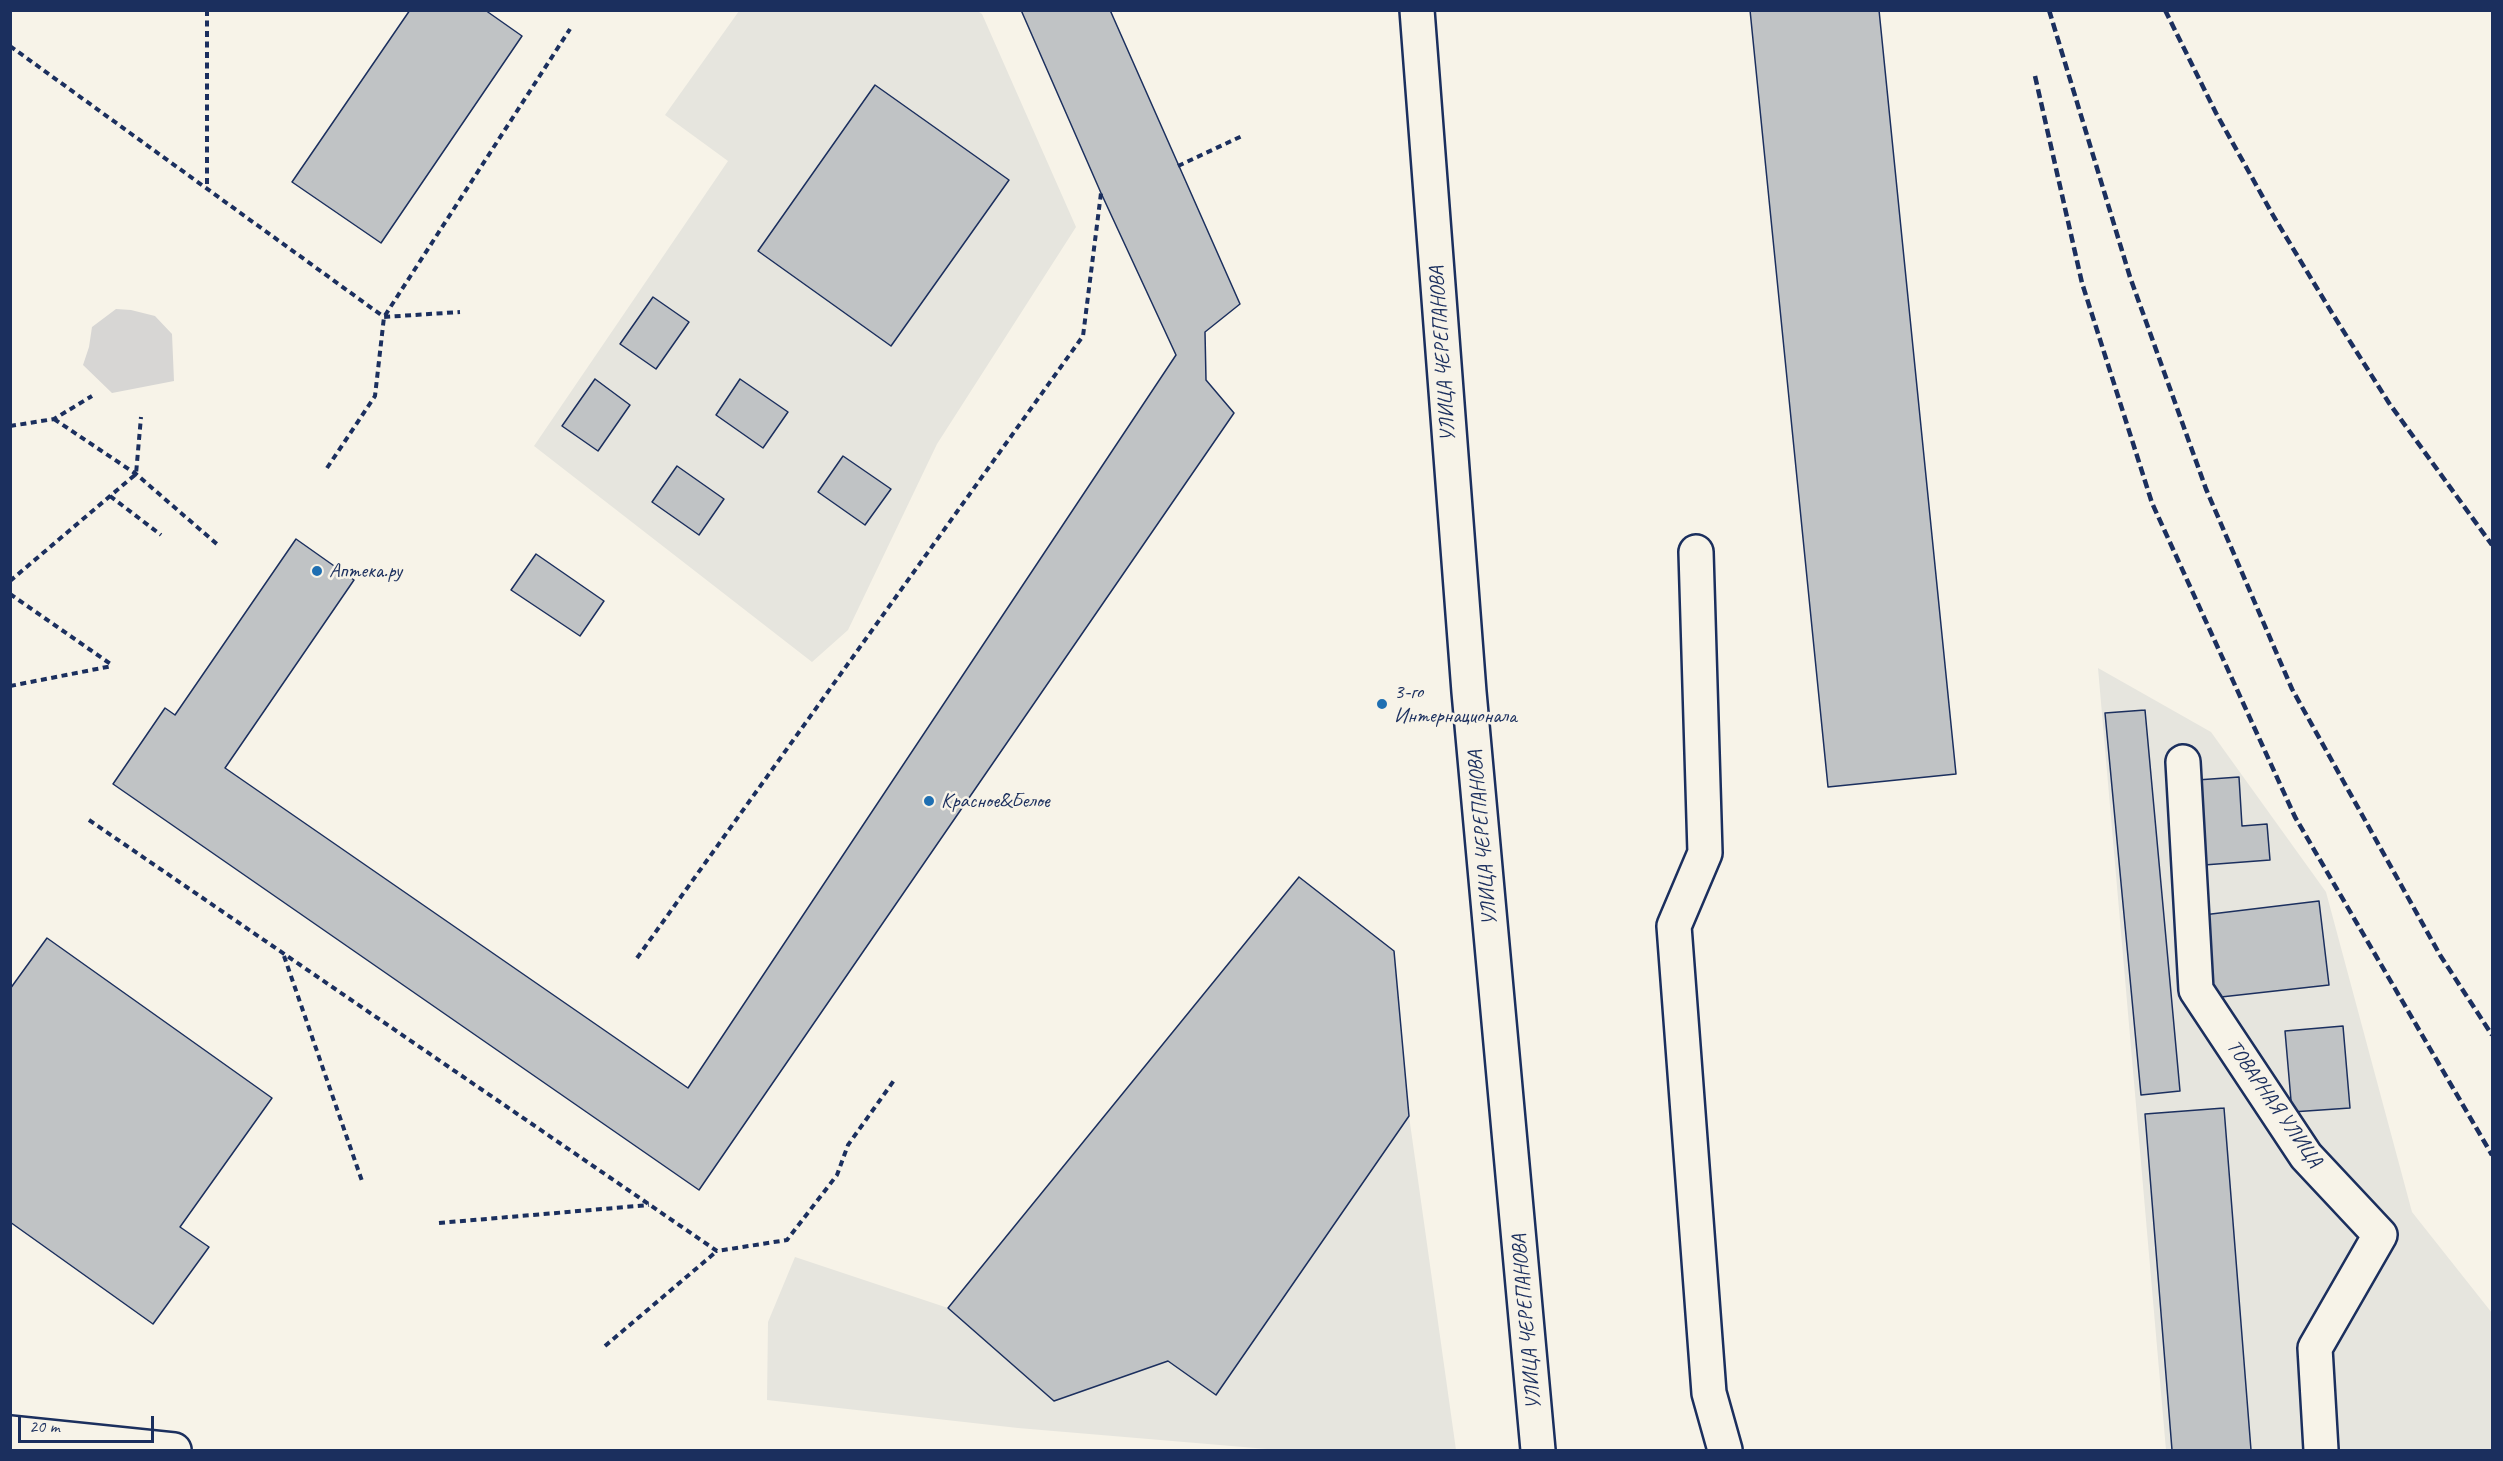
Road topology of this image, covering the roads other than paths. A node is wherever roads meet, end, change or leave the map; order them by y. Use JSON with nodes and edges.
{"nodes":[{"id":1,"x":1417,"y":10,"type":"edge"},
{"id":2,"x":1696,"y":552,"type":"dead end"},
{"id":3,"x":2183,"y":762,"type":"dead end"},
{"id":4,"x":10,"y":1433,"type":"edge"},
{"id":5,"x":174,"y":1450,"type":"edge"},
{"id":6,"x":1538,"y":1450,"type":"edge"},
{"id":7,"x":1725,"y":1450,"type":"edge"},
{"id":8,"x":2321,"y":1450,"type":"edge"}],
"edges":[{"from":1,"to":6,"type":"main road","name":"УЛИЦА ЧЕРЕПАНОВА"},
{"from":2,"to":7,"type":"main road"},
{"from":3,"to":8,"type":"main road","name":"ТОВАРНАЯ УЛИЦА"},
{"from":4,"to":5,"type":"main road"}]}
